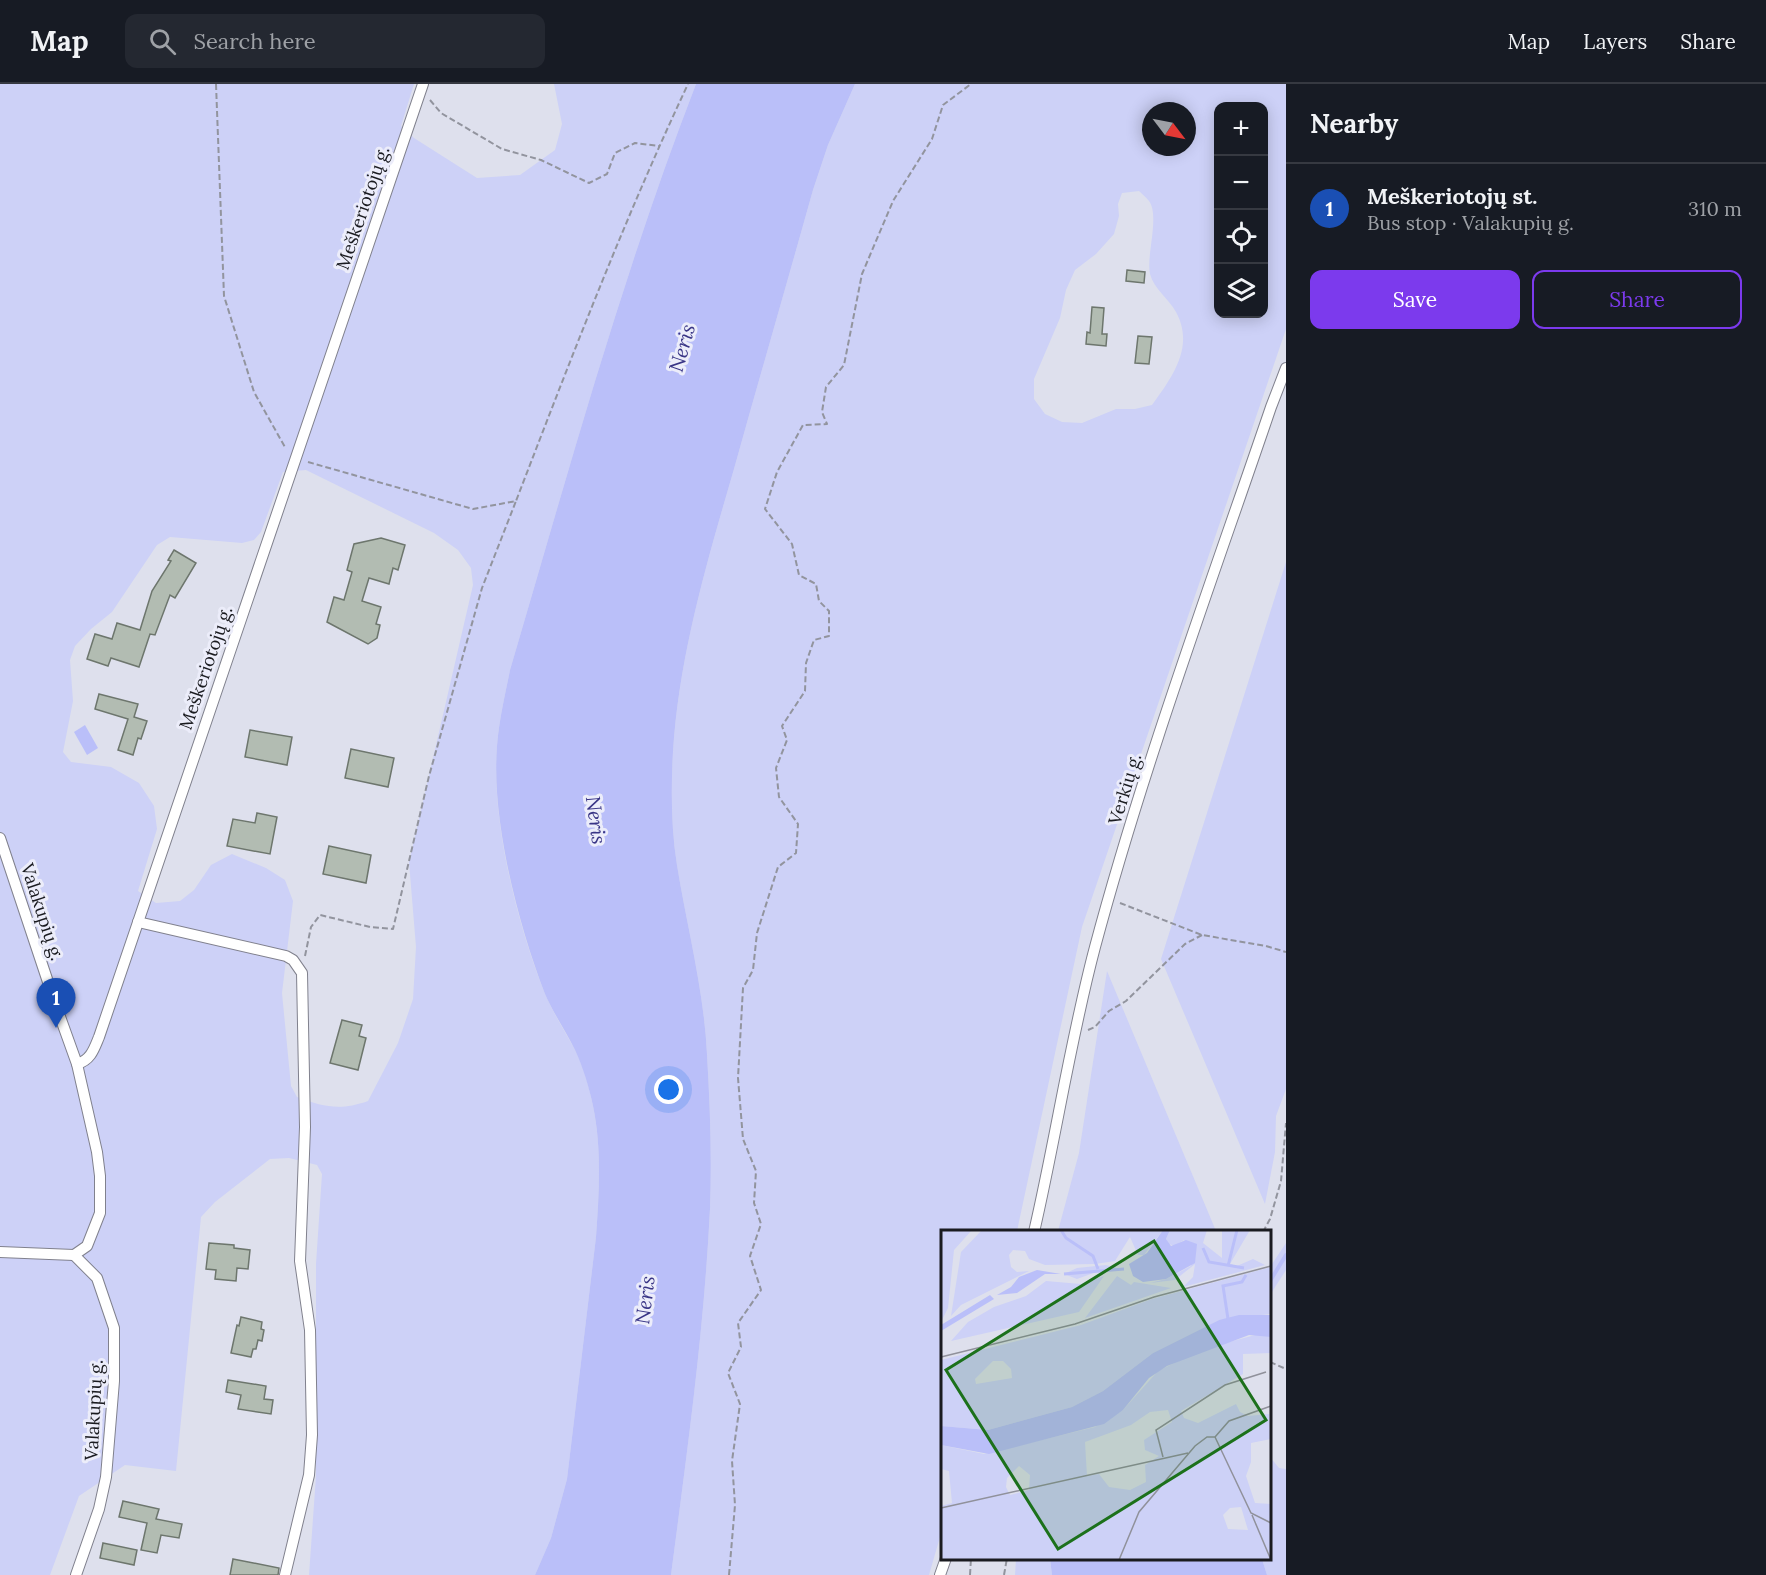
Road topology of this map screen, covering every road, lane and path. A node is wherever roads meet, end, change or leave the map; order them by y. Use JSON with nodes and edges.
{"nodes":[{"id":1,"x":216,"y":84,"type":"edge"},
{"id":2,"x":688,"y":84,"type":"edge"},
{"id":3,"x":971,"y":84,"type":"edge"},
{"id":4,"x":422,"y":87,"type":"edge"},
{"id":5,"x":658,"y":146,"type":"junction"},
{"id":6,"x":1286,"y":368,"type":"edge"},
{"id":7,"x":294,"y":462,"type":"junction"},
{"id":8,"x":516,"y":501,"type":"junction"},
{"id":9,"x":0,"y":838,"type":"edge"},
{"id":10,"x":1108,"y":899,"type":"junction"},
{"id":11,"x":138,"y":922,"type":"junction"},
{"id":12,"x":1202,"y":935,"type":"junction"},
{"id":13,"x":1286,"y":952,"type":"edge"},
{"id":14,"x":302,"y":973,"type":"junction"},
{"id":15,"x":1077,"y":1028,"type":"junction"},
{"id":16,"x":77,"y":1064,"type":"junction"},
{"id":17,"x":1286,"y":1123,"type":"edge"},
{"id":18,"x":1035,"y":1230,"type":"edge"},
{"id":19,"x":1264,"y":1230,"type":"edge"},
{"id":20,"x":0,"y":1252,"type":"edge"},
{"id":21,"x":74,"y":1255,"type":"junction"},
{"id":22,"x":1271,"y":1363,"type":"edge"},
{"id":23,"x":1286,"y":1369,"type":"edge"},
{"id":24,"x":945,"y":1560,"type":"edge"},
{"id":25,"x":971,"y":1560,"type":"edge"},
{"id":26,"x":1008,"y":1560,"type":"edge"},
{"id":27,"x":76,"y":1575,"type":"edge"},
{"id":28,"x":285,"y":1575,"type":"edge"},
{"id":29,"x":729,"y":1575,"type":"edge"},
{"id":30,"x":940,"y":1575,"type":"edge"},
{"id":31,"x":969,"y":1575,"type":"edge"},
{"id":32,"x":1004,"y":1575,"type":"edge"}],
"edges":[{"from":1,"to":7,"type":"path"},
{"from":2,"to":5,"type":"path"},
{"from":3,"to":29,"type":"path"},
{"from":4,"to":5,"type":"path"},
{"from":4,"to":7,"type":"street","name":"Meškeriotojų g."},
{"from":5,"to":8,"type":"path"},
{"from":6,"to":10,"type":"street","name":"Verkių g."},
{"from":7,"to":8,"type":"path"},
{"from":7,"to":11,"type":"street","name":"Meškeriotojų g."},
{"from":8,"to":14,"type":"path"},
{"from":9,"to":16,"type":"street","name":"Valakupių g."},
{"from":10,"to":12,"type":"path"},
{"from":10,"to":15,"type":"street","name":"Verkių g."},
{"from":11,"to":14,"type":"street"},
{"from":11,"to":16,"type":"street","name":"Meškeriotojų g."},
{"from":12,"to":13,"type":"path"},
{"from":12,"to":15,"type":"path"},
{"from":14,"to":28,"type":"street"},
{"from":15,"to":18,"type":"street","name":"Verkių g."},
{"from":16,"to":21,"type":"street"},
{"from":17,"to":19,"type":"path"},
{"from":20,"to":21,"type":"street"},
{"from":21,"to":27,"type":"street","name":"Valakupių g."},
{"from":22,"to":23,"type":"path"},
{"from":24,"to":30,"type":"street"},
{"from":25,"to":31,"type":"path"},
{"from":26,"to":32,"type":"path"}]}
